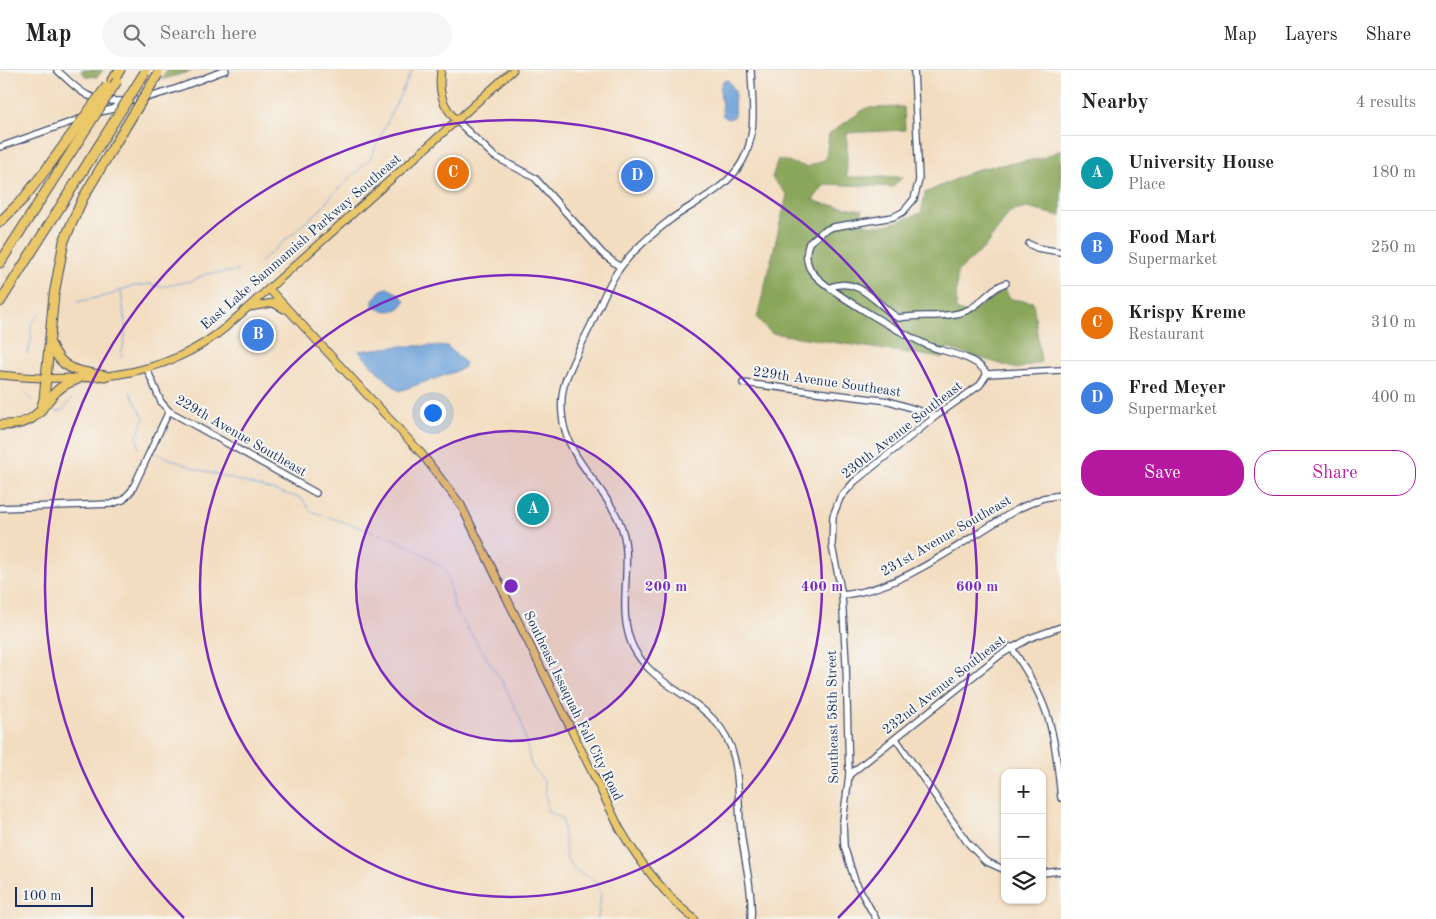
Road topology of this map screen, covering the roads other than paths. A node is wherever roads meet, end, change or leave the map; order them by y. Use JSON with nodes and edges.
{"nodes":[{"id":1,"x":57,"y":70,"type":"edge"},
{"id":2,"x":120,"y":70,"type":"edge"},
{"id":3,"x":124,"y":70,"type":"edge"},
{"id":4,"x":226,"y":70,"type":"edge"},
{"id":5,"x":441,"y":70,"type":"edge"},
{"id":6,"x":513,"y":70,"type":"edge"},
{"id":7,"x":751,"y":70,"type":"edge"},
{"id":8,"x":914,"y":70,"type":"edge"},
{"id":9,"x":146,"y":71,"type":"edge"},
{"id":10,"x":159,"y":72,"type":"edge"},
{"id":11,"x":114,"y":80,"type":"junction"},
{"id":12,"x":120,"y":102,"type":"junction"},
{"id":13,"x":456,"y":121,"type":"junction"},
{"id":14,"x":0,"y":147,"type":"edge"},
{"id":15,"x":0,"y":222,"type":"edge"},
{"id":16,"x":1028,"y":244,"type":"dead end"},
{"id":17,"x":1061,"y":252,"type":"edge"},
{"id":18,"x":0,"y":264,"type":"edge"},
{"id":19,"x":620,"y":267,"type":"junction"},
{"id":20,"x":1006,"y":283,"type":"dead end"},
{"id":21,"x":831,"y":287,"type":"junction"},
{"id":22,"x":269,"y":289,"type":"junction"},
{"id":23,"x":0,"y":302,"type":"edge"},
{"id":24,"x":248,"y":307,"type":"junction"},
{"id":25,"x":295,"y":316,"type":"junction"},
{"id":26,"x":51,"y":340,"type":"junction"},
{"id":27,"x":147,"y":369,"type":"junction"},
{"id":28,"x":1061,"y":370,"type":"edge"},
{"id":29,"x":987,"y":374,"type":"junction"},
{"id":30,"x":0,"y":375,"type":"edge"},
{"id":31,"x":105,"y":376,"type":"junction"},
{"id":32,"x":78,"y":379,"type":"junction"},
{"id":33,"x":46,"y":380,"type":"junction"},
{"id":34,"x":743,"y":383,"type":"dead end"},
{"id":35,"x":169,"y":411,"type":"junction"},
{"id":36,"x":40,"y":412,"type":"junction"},
{"id":37,"x":936,"y":416,"type":"junction"},
{"id":38,"x":0,"y":425,"type":"edge"},
{"id":39,"x":316,"y":493,"type":"dead end"},
{"id":40,"x":1061,"y":496,"type":"edge"},
{"id":41,"x":0,"y":508,"type":"edge"},
{"id":42,"x":836,"y":508,"type":"joint"},
{"id":43,"x":842,"y":595,"type":"junction"},
{"id":44,"x":1061,"y":627,"type":"edge"},
{"id":45,"x":1011,"y":647,"type":"junction"},
{"id":46,"x":896,"y":739,"type":"junction"},
{"id":47,"x":849,"y":775,"type":"junction"},
{"id":48,"x":1061,"y":798,"type":"edge"},
{"id":49,"x":1001,"y":868,"type":"edge"},
{"id":50,"x":1061,"y":871,"type":"edge"},
{"id":51,"x":1046,"y":872,"type":"edge"},
{"id":52,"x":694,"y":919,"type":"edge"},
{"id":53,"x":751,"y":919,"type":"edge"},
{"id":54,"x":876,"y":919,"type":"edge"}],
"edges":[{"from":1,"to":12,"type":"street"},
{"from":2,"to":11,"type":"highway"},
{"from":3,"to":11,"type":"highway"},
{"from":4,"to":12,"type":"street"},
{"from":5,"to":13,"type":"main road"},
{"from":6,"to":13,"type":"main road","name":"East Lake Sammamish Parkway Southeast"},
{"from":7,"to":19,"type":"street"},
{"from":8,"to":21,"type":"street"},
{"from":9,"to":23,"type":"highway","bridge":true},
{"from":10,"to":26,"type":"highway","bridge":true},
{"from":11,"to":15,"type":"highway","bridge":true},
{"from":11,"to":18,"type":"highway","bridge":true},
{"from":12,"to":14,"type":"street"},
{"from":13,"to":19,"type":"street"},
{"from":13,"to":22,"type":"main road","name":"East Lake Sammamish Parkway Southeast"},
{"from":16,"to":17,"type":"street"},
{"from":19,"to":53,"type":"street"},
{"from":20,"to":21,"type":"street"},
{"from":21,"to":29,"type":"street"},
{"from":22,"to":24,"type":"main road","name":"East Lake Sammamish Parkway Southeast"},
{"from":22,"to":25,"type":"main road","name":"Southeast Issaquah Fall City Road"},
{"from":24,"to":25,"type":"main road"},
{"from":24,"to":27,"type":"main road","name":"East Lake Sammamish Parkway Southeast"},
{"from":25,"to":52,"type":"main road","name":"Southeast Issaquah Fall City Road"},
{"from":26,"to":31,"type":"highway"},
{"from":26,"to":33,"type":"highway"},
{"from":27,"to":31,"type":"main road","name":"East Lake Sammamish Parkway Southeast"},
{"from":27,"to":35,"type":"street","name":"229th Avenue Southeast"},
{"from":28,"to":29,"type":"street"},
{"from":29,"to":37,"type":"street","name":"230th Avenue Southeast"},
{"from":30,"to":33,"type":"main road","name":"East Lake Sammamish Parkway Southeast"},
{"from":31,"to":32,"type":"main road","name":"East Lake Sammamish Parkway Southeast"},
{"from":32,"to":33,"type":"main road","name":"East Lake Sammamish Parkway Southeast"},
{"from":32,"to":36,"type":"highway"},
{"from":33,"to":36,"type":"highway"},
{"from":34,"to":37,"type":"street","name":"229th Avenue Southeast"},
{"from":35,"to":39,"type":"street","name":"229th Avenue Southeast"},
{"from":35,"to":41,"type":"street"},
{"from":36,"to":38,"type":"highway"},
{"from":37,"to":42,"type":"street","name":"230th Avenue Southeast"},
{"from":40,"to":43,"type":"street","name":"231st Avenue Southeast"},
{"from":42,"to":43,"type":"street","name":"Southeast 58th Street"},
{"from":43,"to":47,"type":"street","name":"Southeast 58th Street"},
{"from":44,"to":45,"type":"street","name":"232nd Avenue Southeast"},
{"from":45,"to":46,"type":"street","name":"232nd Avenue Southeast"},
{"from":45,"to":48,"type":"street"},
{"from":46,"to":47,"type":"street","name":"232nd Avenue Southeast"},
{"from":46,"to":49,"type":"street"},
{"from":47,"to":54,"type":"street","name":"Southeast 58th Street"},
{"from":50,"to":51,"type":"street"}]}
